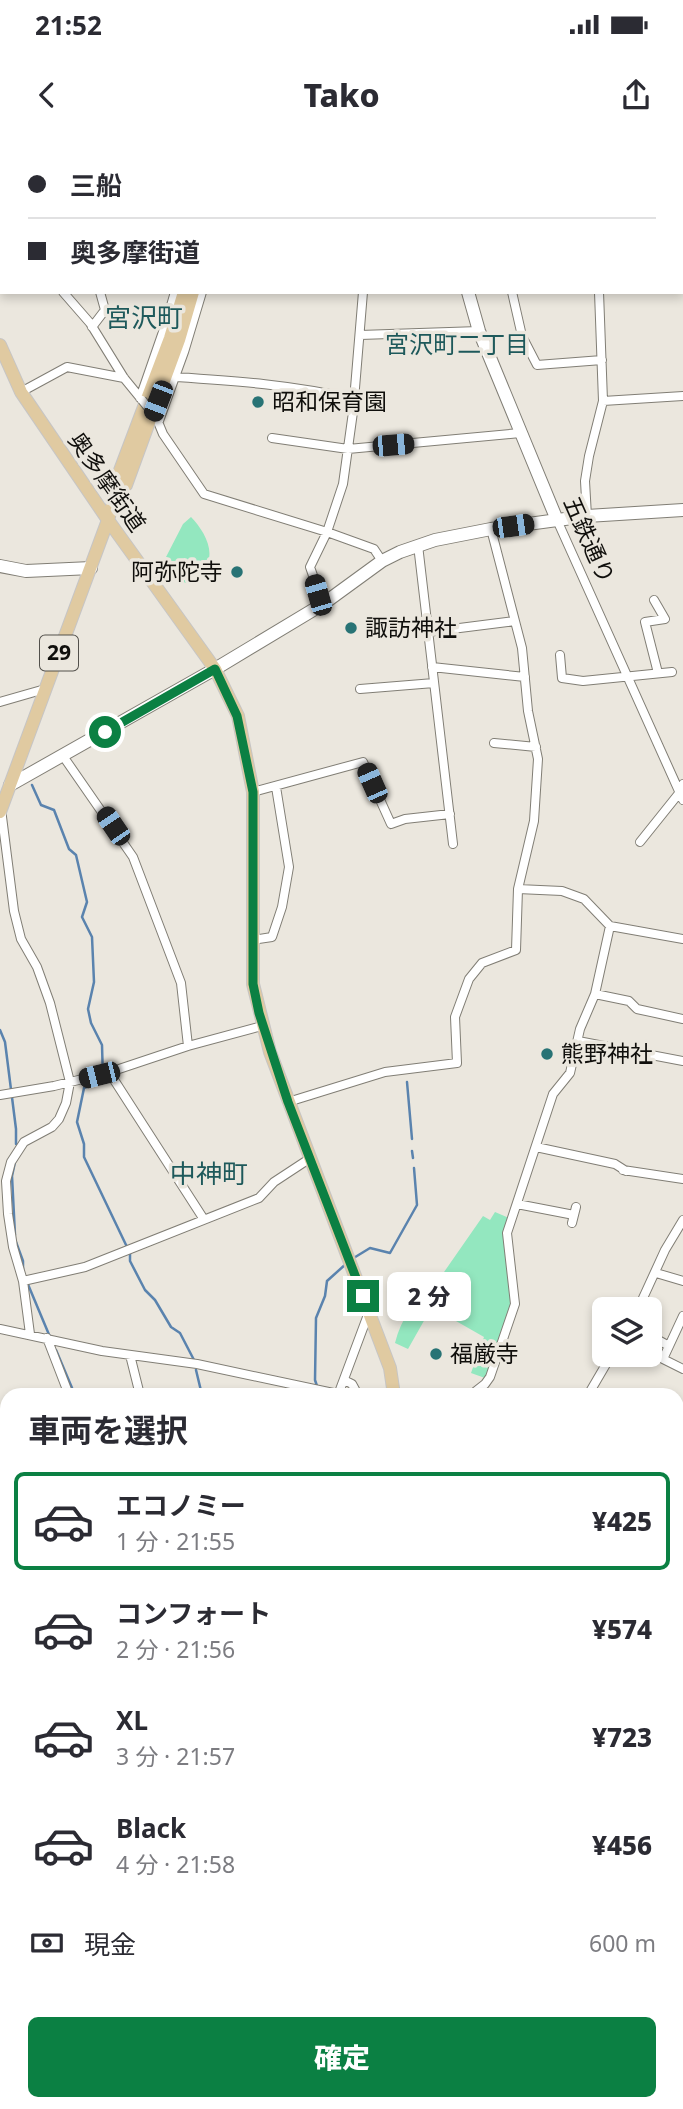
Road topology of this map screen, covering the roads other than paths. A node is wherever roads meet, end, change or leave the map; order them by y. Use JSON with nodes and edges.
{"nodes":[{"id":1,"x":65,"y":294,"type":"edge"},
{"id":2,"x":101,"y":294,"type":"edge"},
{"id":3,"x":174,"y":294,"type":"edge"},
{"id":4,"x":183,"y":294,"type":"edge"},
{"id":5,"x":192,"y":294,"type":"edge"},
{"id":6,"x":201,"y":294,"type":"edge"},
{"id":7,"x":363,"y":294,"type":"edge"},
{"id":8,"x":469,"y":294,"type":"edge"},
{"id":9,"x":512,"y":294,"type":"edge"},
{"id":10,"x":599,"y":294,"type":"edge"},
{"id":11,"x":92,"y":327,"type":"junction"},
{"id":12,"x":479,"y":331,"type":"junction"},
{"id":13,"x":360,"y":335,"type":"junction"},
{"id":14,"x":0,"y":345,"type":"edge"},
{"id":15,"x":603,"y":360,"type":"junction"},
{"id":16,"x":176,"y":376,"type":"junction"},
{"id":17,"x":124,"y":378,"type":"junction"},
{"id":18,"x":21,"y":392,"type":"junction"},
{"id":19,"x":683,"y":396,"type":"edge"},
{"id":20,"x":141,"y":399,"type":"junction"},
{"id":21,"x":353,"y":399,"type":"junction"},
{"id":22,"x":603,"y":401,"type":"junction"},
{"id":23,"x":157,"y":419,"type":"junction"},
{"id":24,"x":520,"y":433,"type":"junction"},
{"id":25,"x":272,"y":438,"type":"dead end"},
{"id":26,"x":348,"y":449,"type":"junction"},
{"id":27,"x":114,"y":499,"type":"junction"},
{"id":28,"x":683,"y":510,"type":"edge"},
{"id":29,"x":587,"y":516,"type":"junction"},
{"id":30,"x":108,"y":520,"type":"junction"},
{"id":31,"x":557,"y":520,"type":"junction"},
{"id":32,"x":491,"y":529,"type":"junction"},
{"id":33,"x":327,"y":531,"type":"junction"},
{"id":34,"x":418,"y":545,"type":"junction"},
{"id":35,"x":382,"y":561,"type":"junction"},
{"id":36,"x":0,"y":566,"type":"edge"},
{"id":37,"x":91,"y":568,"type":"junction"},
{"id":38,"x":654,"y":600,"type":"dead end"},
{"id":39,"x":323,"y":604,"type":"junction"},
{"id":40,"x":514,"y":621,"type":"junction"},
{"id":41,"x":428,"y":632,"type":"junction"},
{"id":42,"x":560,"y":655,"type":"dead end"},
{"id":43,"x":432,"y":667,"type":"junction"},
{"id":44,"x":215,"y":669,"type":"junction"},
{"id":45,"x":672,"y":672,"type":"dead end"},
{"id":46,"x":658,"y":673,"type":"junction"},
{"id":47,"x":525,"y":677,"type":"junction"},
{"id":48,"x":626,"y":677,"type":"junction"},
{"id":49,"x":434,"y":683,"type":"junction"},
{"id":50,"x":45,"y":689,"type":"junction"},
{"id":51,"x":359,"y":689,"type":"dead end"},
{"id":52,"x":0,"y":702,"type":"edge"},
{"id":53,"x":494,"y":744,"type":"dead end"},
{"id":54,"x":536,"y":747,"type":"junction"},
{"id":55,"x":63,"y":756,"type":"junction"},
{"id":56,"x":5,"y":787,"type":"edge"},
{"id":57,"x":276,"y":787,"type":"junction"},
{"id":58,"x":253,"y":792,"type":"junction"},
{"id":59,"x":682,"y":792,"type":"edge"},
{"id":60,"x":1,"y":810,"type":"edge"},
{"id":61,"x":450,"y":814,"type":"junction"},
{"id":62,"x":640,"y":842,"type":"dead end"},
{"id":63,"x":453,"y":844,"type":"dead end"},
{"id":64,"x":518,"y":888,"type":"junction"},
{"id":65,"x":610,"y":926,"type":"junction"},
{"id":66,"x":683,"y":939,"type":"edge"},
{"id":67,"x":252,"y":940,"type":"junction"},
{"id":68,"x":595,"y":994,"type":"junction"},
{"id":69,"x":683,"y":1019,"type":"edge"},
{"id":70,"x":262,"y":1026,"type":"junction"},
{"id":71,"x":578,"y":1041,"type":"junction"},
{"id":72,"x":188,"y":1046,"type":"junction"},
{"id":73,"x":683,"y":1061,"type":"edge"},
{"id":74,"x":105,"y":1074,"type":"junction"},
{"id":75,"x":70,"y":1082,"type":"junction"},
{"id":76,"x":8,"y":1094,"type":"edge"},
{"id":77,"x":288,"y":1102,"type":"junction"},
{"id":78,"x":536,"y":1147,"type":"junction"},
{"id":79,"x":310,"y":1159,"type":"junction"},
{"id":80,"x":683,"y":1179,"type":"edge"},
{"id":81,"x":3,"y":1182,"type":"edge"},
{"id":82,"x":517,"y":1204,"type":"junction"},
{"id":83,"x":574,"y":1215,"type":"dead end"},
{"id":84,"x":203,"y":1218,"type":"junction"},
{"id":85,"x":683,"y":1220,"type":"edge"},
{"id":86,"x":656,"y":1273,"type":"junction"},
{"id":87,"x":26,"y":1280,"type":"junction"},
{"id":88,"x":683,"y":1281,"type":"edge"},
{"id":89,"x":644,"y":1297,"type":"edge"},
{"id":90,"x":369,"y":1312,"type":"junction"},
{"id":91,"x":683,"y":1316,"type":"edge"},
{"id":92,"x":0,"y":1329,"type":"edge"},
{"id":93,"x":30,"y":1335,"type":"junction"},
{"id":94,"x":50,"y":1338,"type":"junction"},
{"id":95,"x":662,"y":1342,"type":"edge"},
{"id":96,"x":669,"y":1346,"type":"junction"},
{"id":97,"x":130,"y":1355,"type":"junction"},
{"id":98,"x":604,"y":1367,"type":"edge"},
{"id":99,"x":680,"y":1367,"type":"edge"},
{"id":100,"x":672,"y":1375,"type":"dead end"},
{"id":101,"x":344,"y":1380,"type":"junction"},
{"id":102,"x":67,"y":1388,"type":"edge"},
{"id":103,"x":138,"y":1388,"type":"edge"},
{"id":104,"x":311,"y":1388,"type":"edge"},
{"id":105,"x":341,"y":1388,"type":"edge"},
{"id":106,"x":354,"y":1388,"type":"edge"},
{"id":107,"x":393,"y":1388,"type":"edge"},
{"id":108,"x":480,"y":1388,"type":"edge"},
{"id":109,"x":592,"y":1388,"type":"edge"}],
"edges":[{"from":1,"to":11,"type":"street"},
{"from":2,"to":11,"type":"street"},
{"from":3,"to":20,"type":"street"},
{"from":4,"to":27,"type":"main road","number":"29"},
{"from":5,"to":27,"type":"main road","number":"29"},
{"from":6,"to":16,"type":"street"},
{"from":7,"to":13,"type":"street"},
{"from":8,"to":12,"type":"main road","name":"五鉄通り"},
{"from":9,"to":15,"type":"street"},
{"from":10,"to":15,"type":"street"},
{"from":11,"to":17,"type":"street"},
{"from":12,"to":13,"type":"street"},
{"from":12,"to":24,"type":"main road","name":"五鉄通り"},
{"from":13,"to":21,"type":"street"},
{"from":14,"to":18,"type":"main road","name":"奥多摩街道"},
{"from":15,"to":22,"type":"street"},
{"from":16,"to":21,"type":"street"},
{"from":16,"to":23,"type":"street"},
{"from":17,"to":18,"type":"street"},
{"from":17,"to":20,"type":"street"},
{"from":18,"to":30,"type":"main road","name":"奥多摩街道"},
{"from":19,"to":22,"type":"street"},
{"from":20,"to":23,"type":"street","bridge":true},
{"from":21,"to":26,"type":"street"},
{"from":22,"to":29,"type":"street"},
{"from":23,"to":33,"type":"street"},
{"from":24,"to":26,"type":"street"},
{"from":24,"to":31,"type":"main road","name":"五鉄通り"},
{"from":25,"to":26,"type":"street"},
{"from":26,"to":33,"type":"street"},
{"from":27,"to":30,"type":"main road","number":"29"},
{"from":28,"to":29,"type":"main road"},
{"from":29,"to":31,"type":"main road"},
{"from":30,"to":37,"type":"main road","number":"29"},
{"from":30,"to":44,"type":"main road","name":"奥多摩街道"},
{"from":31,"to":32,"type":"main road"},
{"from":31,"to":48,"type":"street","name":"五鉄通り"},
{"from":32,"to":34,"type":"main road"},
{"from":32,"to":40,"type":"street"},
{"from":33,"to":35,"type":"street"},
{"from":33,"to":39,"type":"street"},
{"from":34,"to":35,"type":"main road"},
{"from":34,"to":41,"type":"street"},
{"from":35,"to":39,"type":"main road"},
{"from":36,"to":37,"type":"main road"},
{"from":37,"to":50,"type":"main road","number":"29"},
{"from":38,"to":46,"type":"street"},
{"from":39,"to":44,"type":"main road"},
{"from":40,"to":41,"type":"street"},
{"from":40,"to":47,"type":"street"},
{"from":41,"to":43,"type":"street"},
{"from":42,"to":48,"type":"street"},
{"from":43,"to":47,"type":"street"},
{"from":43,"to":49,"type":"street"},
{"from":44,"to":55,"type":"main road"},
{"from":44,"to":58,"type":"main road","name":"奥多摩街道"},
{"from":45,"to":46,"type":"street"},
{"from":46,"to":48,"type":"street"},
{"from":47,"to":54,"type":"street"},
{"from":48,"to":59,"type":"street","name":"五鉄通り"},
{"from":49,"to":51,"type":"street"},
{"from":49,"to":61,"type":"street"},
{"from":50,"to":52,"type":"street"},
{"from":50,"to":56,"type":"main road","number":"29"},
{"from":53,"to":54,"type":"street"},
{"from":54,"to":64,"type":"street"},
{"from":55,"to":56,"type":"main road"},
{"from":55,"to":72,"type":"street"},
{"from":56,"to":60,"type":"main road","number":"29"},
{"from":57,"to":58,"type":"street"},
{"from":57,"to":61,"type":"street"},
{"from":57,"to":67,"type":"street"},
{"from":58,"to":67,"type":"main road","name":"奥多摩街道"},
{"from":59,"to":62,"type":"street"},
{"from":60,"to":75,"type":"street"},
{"from":61,"to":63,"type":"street"},
{"from":64,"to":65,"type":"street"},
{"from":64,"to":77,"type":"street"},
{"from":65,"to":66,"type":"street"},
{"from":65,"to":68,"type":"street"},
{"from":67,"to":70,"type":"main road","name":"奥多摩街道"},
{"from":68,"to":69,"type":"street"},
{"from":68,"to":71,"type":"street"},
{"from":70,"to":72,"type":"street"},
{"from":70,"to":77,"type":"main road","name":"奥多摩街道"},
{"from":71,"to":73,"type":"street"},
{"from":71,"to":78,"type":"street"},
{"from":72,"to":74,"type":"street"},
{"from":74,"to":75,"type":"street"},
{"from":74,"to":84,"type":"street"},
{"from":75,"to":76,"type":"street"},
{"from":75,"to":81,"type":"street"},
{"from":77,"to":79,"type":"main road","name":"奥多摩街道"},
{"from":78,"to":80,"type":"street"},
{"from":78,"to":82,"type":"street"},
{"from":79,"to":84,"type":"street"},
{"from":79,"to":90,"type":"main road","name":"奥多摩街道"},
{"from":81,"to":87,"type":"street"},
{"from":82,"to":83,"type":"street"},
{"from":82,"to":108,"type":"street"},
{"from":84,"to":87,"type":"street"},
{"from":85,"to":86,"type":"street"},
{"from":86,"to":88,"type":"street"},
{"from":86,"to":89,"type":"street"},
{"from":87,"to":93,"type":"street"},
{"from":90,"to":101,"type":"street"},
{"from":90,"to":107,"type":"main road","name":"奥多摩街道"},
{"from":91,"to":96,"type":"street"},
{"from":92,"to":93,"type":"street"},
{"from":93,"to":94,"type":"street"},
{"from":94,"to":97,"type":"street"},
{"from":94,"to":102,"type":"street"},
{"from":95,"to":96,"type":"street"},
{"from":96,"to":99,"type":"street"},
{"from":97,"to":103,"type":"street"},
{"from":97,"to":104,"type":"street"},
{"from":98,"to":109,"type":"street"},
{"from":99,"to":100,"type":"street"},
{"from":101,"to":105,"type":"street"},
{"from":101,"to":106,"type":"street"}]}
